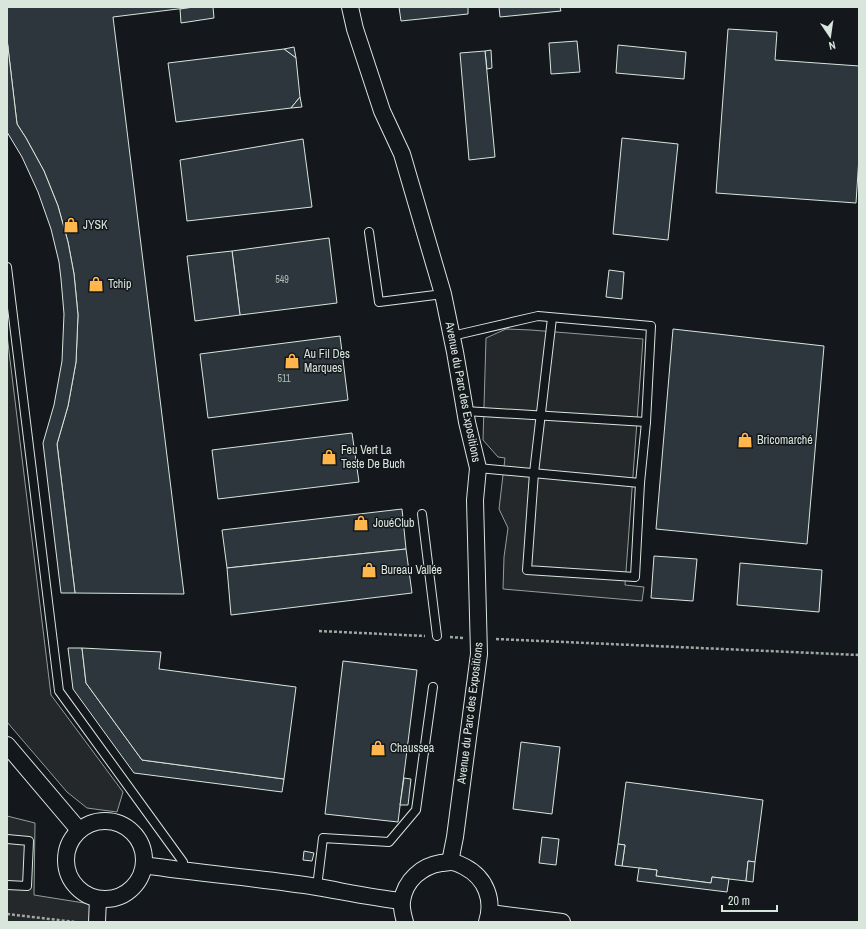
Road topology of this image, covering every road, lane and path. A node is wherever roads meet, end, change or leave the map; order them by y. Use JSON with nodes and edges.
{"nodes":[{"id":1,"x":350,"y":7,"type":"edge"},
{"id":2,"x":369,"y":232,"type":"dead end"},
{"id":3,"x":7,"y":266,"type":"edge"},
{"id":4,"x":443,"y":294,"type":"junction"},
{"id":5,"x":552,"y":318,"type":"junction"},
{"id":6,"x":452,"y":336,"type":"junction"},
{"id":7,"x":465,"y":411,"type":"junction"},
{"id":8,"x":540,"y":415,"type":"junction"},
{"id":9,"x":646,"y":422,"type":"junction"},
{"id":10,"x":478,"y":468,"type":"junction"},
{"id":11,"x":534,"y":473,"type":"junction"},
{"id":12,"x":640,"y":483,"type":"junction"},
{"id":13,"x":422,"y":514,"type":"dead end"},
{"id":14,"x":319,"y":631,"type":"dead end"},
{"id":15,"x":436,"y":636,"type":"junction"},
{"id":16,"x":479,"y":638,"type":"junction"},
{"id":17,"x":859,"y":655,"type":"edge"},
{"id":18,"x":433,"y":687,"type":"dead end"},
{"id":19,"x":7,"y":745,"type":"edge"},
{"id":20,"x":79,"y":830,"type":"junction"},
{"id":21,"x":7,"y":839,"type":"edge"},
{"id":22,"x":450,"y":862,"type":"junction"},
{"id":23,"x":144,"y":865,"type":"junction"},
{"id":24,"x":182,"y":871,"type":"junction"},
{"id":25,"x":7,"y":885,"type":"edge"},
{"id":26,"x":317,"y":887,"type":"junction"},
{"id":27,"x":98,"y":899,"type":"junction"},
{"id":28,"x":402,"y":901,"type":"junction"},
{"id":29,"x":7,"y":914,"type":"edge"},
{"id":30,"x":488,"y":918,"type":"edge"},
{"id":31,"x":75,"y":922,"type":"edge"},
{"id":32,"x":97,"y":922,"type":"edge"},
{"id":33,"x":405,"y":922,"type":"edge"},
{"id":34,"x":562,"y":922,"type":"edge"}],
"edges":[{"from":1,"to":4,"type":"street","name":"Avenue du Parc des Expositions"},
{"from":2,"to":4,"type":"lane"},
{"from":3,"to":24,"type":"lane"},
{"from":4,"to":6,"type":"street","name":"Avenue du Parc des Expositions"},
{"from":5,"to":6,"type":"lane"},
{"from":5,"to":8,"type":"lane"},
{"from":5,"to":9,"type":"lane"},
{"from":6,"to":7,"type":"street","name":"Avenue du Parc des Expositions"},
{"from":7,"to":8,"type":"lane"},
{"from":7,"to":10,"type":"street","name":"Avenue du Parc des Expositions"},
{"from":8,"to":9,"type":"lane"},
{"from":8,"to":11,"type":"lane"},
{"from":9,"to":12,"type":"lane"},
{"from":10,"to":11,"type":"lane"},
{"from":10,"to":16,"type":"street","name":"Avenue du Parc des Expositions"},
{"from":11,"to":12,"type":"lane"},
{"from":11,"to":12,"type":"lane"},
{"from":13,"to":15,"type":"lane"},
{"from":14,"to":15,"type":"path"},
{"from":15,"to":16,"type":"path"},
{"from":16,"to":17,"type":"path"},
{"from":16,"to":22,"type":"street","name":"Avenue du Parc des Expositions"},
{"from":18,"to":26,"type":"lane"},
{"from":19,"to":20,"type":"street"},
{"from":20,"to":23,"type":"street"},
{"from":20,"to":27,"type":"street"},
{"from":21,"to":25,"type":"lane"},
{"from":22,"to":28,"type":"street"},
{"from":22,"to":30,"type":"street"},
{"from":23,"to":24,"type":"street"},
{"from":23,"to":27,"type":"street"},
{"from":24,"to":26,"type":"street"},
{"from":26,"to":28,"type":"street"},
{"from":27,"to":32,"type":"street"},
{"from":28,"to":33,"type":"street"},
{"from":29,"to":31,"type":"path"},
{"from":30,"to":34,"type":"street"}]}
